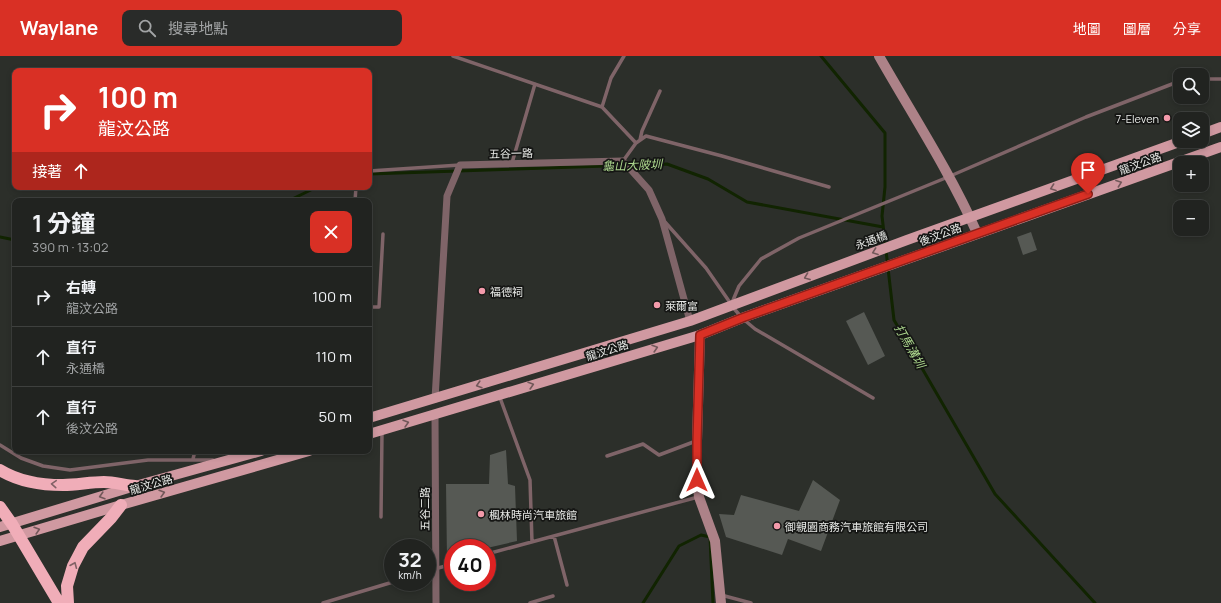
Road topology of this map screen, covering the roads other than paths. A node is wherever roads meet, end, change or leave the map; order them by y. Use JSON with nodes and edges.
{"nodes":[{"id":1,"x":453,"y":56,"type":"edge"},
{"id":2,"x":879,"y":56,"type":"edge"},
{"id":3,"x":623,"y":57,"type":"edge"},
{"id":4,"x":1209,"y":79,"type":"edge"},
{"id":5,"x":1221,"y":79,"type":"edge"},
{"id":6,"x":535,"y":84,"type":"junction"},
{"id":7,"x":1173,"y":84,"type":"edge"},
{"id":8,"x":660,"y":91,"type":"dead end"},
{"id":9,"x":602,"y":107,"type":"junction"},
{"id":10,"x":1221,"y":127,"type":"edge"},
{"id":11,"x":1209,"y":131,"type":"edge"},
{"id":12,"x":640,"y":140,"type":"junction"},
{"id":13,"x":636,"y":143,"type":"junction"},
{"id":14,"x":1173,"y":144,"type":"edge"},
{"id":15,"x":1221,"y":147,"type":"edge"},
{"id":16,"x":623,"y":161,"type":"junction"},
{"id":17,"x":511,"y":164,"type":"junction"},
{"id":18,"x":460,"y":165,"type":"junction"},
{"id":19,"x":372,"y":170,"type":"edge"},
{"id":20,"x":948,"y":177,"type":"junction"},
{"id":21,"x":829,"y":187,"type":"dead end"},
{"id":22,"x":970,"y":218,"type":"junction"},
{"id":23,"x":662,"y":219,"type":"junction"},
{"id":24,"x":977,"y":233,"type":"junction"},
{"id":25,"x":383,"y":234,"type":"dead end"},
{"id":26,"x":907,"y":240,"type":"joint"},
{"id":27,"x":843,"y":263,"type":"joint"},
{"id":28,"x":848,"y":280,"type":"joint"},
{"id":29,"x":731,"y":305,"type":"junction"},
{"id":30,"x":372,"y":307,"type":"edge"},
{"id":31,"x":742,"y":318,"type":"junction"},
{"id":32,"x":690,"y":321,"type":"junction"},
{"id":33,"x":700,"y":335,"type":"junction"},
{"id":34,"x":499,"y":394,"type":"junction"},
{"id":35,"x":873,"y":398,"type":"dead end"},
{"id":36,"x":435,"y":399,"type":"junction"},
{"id":37,"x":435,"y":414,"type":"junction"},
{"id":38,"x":372,"y":417,"type":"edge"},
{"id":39,"x":382,"y":430,"type":"junction"},
{"id":40,"x":372,"y":433,"type":"edge"},
{"id":41,"x":697,"y":441,"type":"junction"},
{"id":42,"x":0,"y":445,"type":"edge"},
{"id":43,"x":12,"y":452,"type":"edge"},
{"id":44,"x":15,"y":454,"type":"edge"},
{"id":45,"x":194,"y":454,"type":"edge"},
{"id":46,"x":250,"y":454,"type":"edge"},
{"id":47,"x":299,"y":454,"type":"edge"},
{"id":48,"x":607,"y":456,"type":"dead end"},
{"id":49,"x":193,"y":459,"type":"junction"},
{"id":50,"x":226,"y":461,"type":"junction"},
{"id":51,"x":0,"y":470,"type":"edge"},
{"id":52,"x":134,"y":486,"type":"junction"},
{"id":53,"x":699,"y":496,"type":"junction"},
{"id":54,"x":121,"y":505,"type":"junction"},
{"id":55,"x":0,"y":507,"type":"edge"},
{"id":56,"x":381,"y":517,"type":"dead end"},
{"id":57,"x":6,"y":525,"type":"edge"},
{"id":58,"x":18,"y":536,"type":"junction"},
{"id":59,"x":554,"y":536,"type":"junction"},
{"id":60,"x":435,"y":539,"type":"edge"},
{"id":61,"x":0,"y":541,"type":"edge"},
{"id":62,"x":532,"y":542,"type":"junction"},
{"id":63,"x":496,"y":552,"type":"edge"},
{"id":64,"x":384,"y":585,"type":"edge"},
{"id":65,"x":567,"y":585,"type":"dead end"},
{"id":66,"x":436,"y":591,"type":"edge"},
{"id":67,"x":553,"y":596,"type":"dead end"},
{"id":68,"x":720,"y":599,"type":"edge"},
{"id":69,"x":59,"y":603,"type":"edge"},
{"id":70,"x":68,"y":603,"type":"edge"},
{"id":71,"x":323,"y":603,"type":"edge"},
{"id":72,"x":436,"y":603,"type":"edge"},
{"id":73,"x":530,"y":603,"type":"edge"},
{"id":74,"x":751,"y":603,"type":"edge"}],
"edges":[{"from":1,"to":6,"type":"lane"},
{"from":2,"to":20,"type":"street"},
{"from":3,"to":9,"type":"lane"},
{"from":4,"to":5,"type":"lane"},
{"from":6,"to":9,"type":"lane"},
{"from":6,"to":17,"type":"lane"},
{"from":7,"to":20,"type":"lane"},
{"from":8,"to":12,"type":"lane"},
{"from":9,"to":13,"type":"lane"},
{"from":10,"to":11,"type":"main road"},
{"from":12,"to":13,"type":"lane"},
{"from":12,"to":21,"type":"lane"},
{"from":13,"to":16,"type":"lane"},
{"from":14,"to":22,"type":"main road","name":"龍汶公路","one_way":true},
{"from":24,"to":15,"type":"main road","name":"龍汶公路","one_way":true},
{"from":16,"to":17,"type":"street","name":"五谷一路"},
{"from":16,"to":23,"type":"street"},
{"from":17,"to":18,"type":"street","name":"五谷一路"},
{"from":18,"to":19,"type":"lane"},
{"from":18,"to":36,"type":"street"},
{"from":20,"to":22,"type":"street"},
{"from":20,"to":29,"type":"lane"},
{"from":22,"to":24,"type":"street"},
{"from":22,"to":26,"type":"main road","name":"後汶公路"},
{"from":23,"to":29,"type":"lane"},
{"from":23,"to":32,"type":"street"},
{"from":24,"to":28,"type":"main road","name":"後汶公路"},
{"from":25,"to":30,"type":"lane"},
{"from":26,"to":27,"type":"main road","name":"永通橋","one_way":true},
{"from":27,"to":29,"type":"main road","name":"龍汶公路","one_way":true},
{"from":28,"to":31,"type":"main road","name":"龍汶公路"},
{"from":29,"to":31,"type":"lane"},
{"from":29,"to":32,"type":"main road","name":"龍汶公路"},
{"from":31,"to":33,"type":"main road","name":"龍汶公路"},
{"from":31,"to":35,"type":"lane"},
{"from":32,"to":33,"type":"main road"},
{"from":32,"to":36,"type":"main road","name":"龍汶公路","one_way":true},
{"from":34,"to":33,"type":"main road","name":"龍汶公路","one_way":true},
{"from":33,"to":41,"type":"street"},
{"from":34,"to":37,"type":"main road","name":"龍汶公路"},
{"from":34,"to":62,"type":"lane"},
{"from":36,"to":38,"type":"main road","name":"龍汶公路"},
{"from":39,"to":37,"type":"main road","name":"龍汶公路","one_way":true},
{"from":37,"to":60,"type":"street","name":"五谷二路"},
{"from":39,"to":40,"type":"main road","name":"龍汶公路"},
{"from":39,"to":56,"type":"lane"},
{"from":41,"to":48,"type":"lane"},
{"from":41,"to":53,"type":"street"},
{"from":42,"to":43,"type":"lane"},
{"from":44,"to":49,"type":"lane"},
{"from":45,"to":49,"type":"lane"},
{"from":46,"to":50,"type":"main road","name":"龍汶公路"},
{"from":54,"to":47,"type":"main road","name":"龍汶公路","one_way":true},
{"from":49,"to":50,"type":"lane"},
{"from":50,"to":52,"type":"main road","name":"龍汶公路"},
{"from":52,"to":51,"type":"highway","one_way":true},
{"from":52,"to":57,"type":"main road","name":"龍汶公路","one_way":true},
{"from":53,"to":59,"type":"lane"},
{"from":53,"to":68,"type":"street"},
{"from":58,"to":54,"type":"main road","name":"龍汶公路","one_way":true},
{"from":70,"to":54,"type":"highway","one_way":true},
{"from":55,"to":57,"type":"highway"},
{"from":57,"to":58,"type":"highway"},
{"from":58,"to":61,"type":"main road","name":"龍汶公路"},
{"from":58,"to":69,"type":"highway"},
{"from":59,"to":62,"type":"lane"},
{"from":59,"to":65,"type":"lane"},
{"from":62,"to":63,"type":"lane"},
{"from":64,"to":71,"type":"lane"},
{"from":66,"to":72,"type":"street","name":"五谷二路"},
{"from":67,"to":73,"type":"lane"},
{"from":68,"to":74,"type":"lane"}]}
